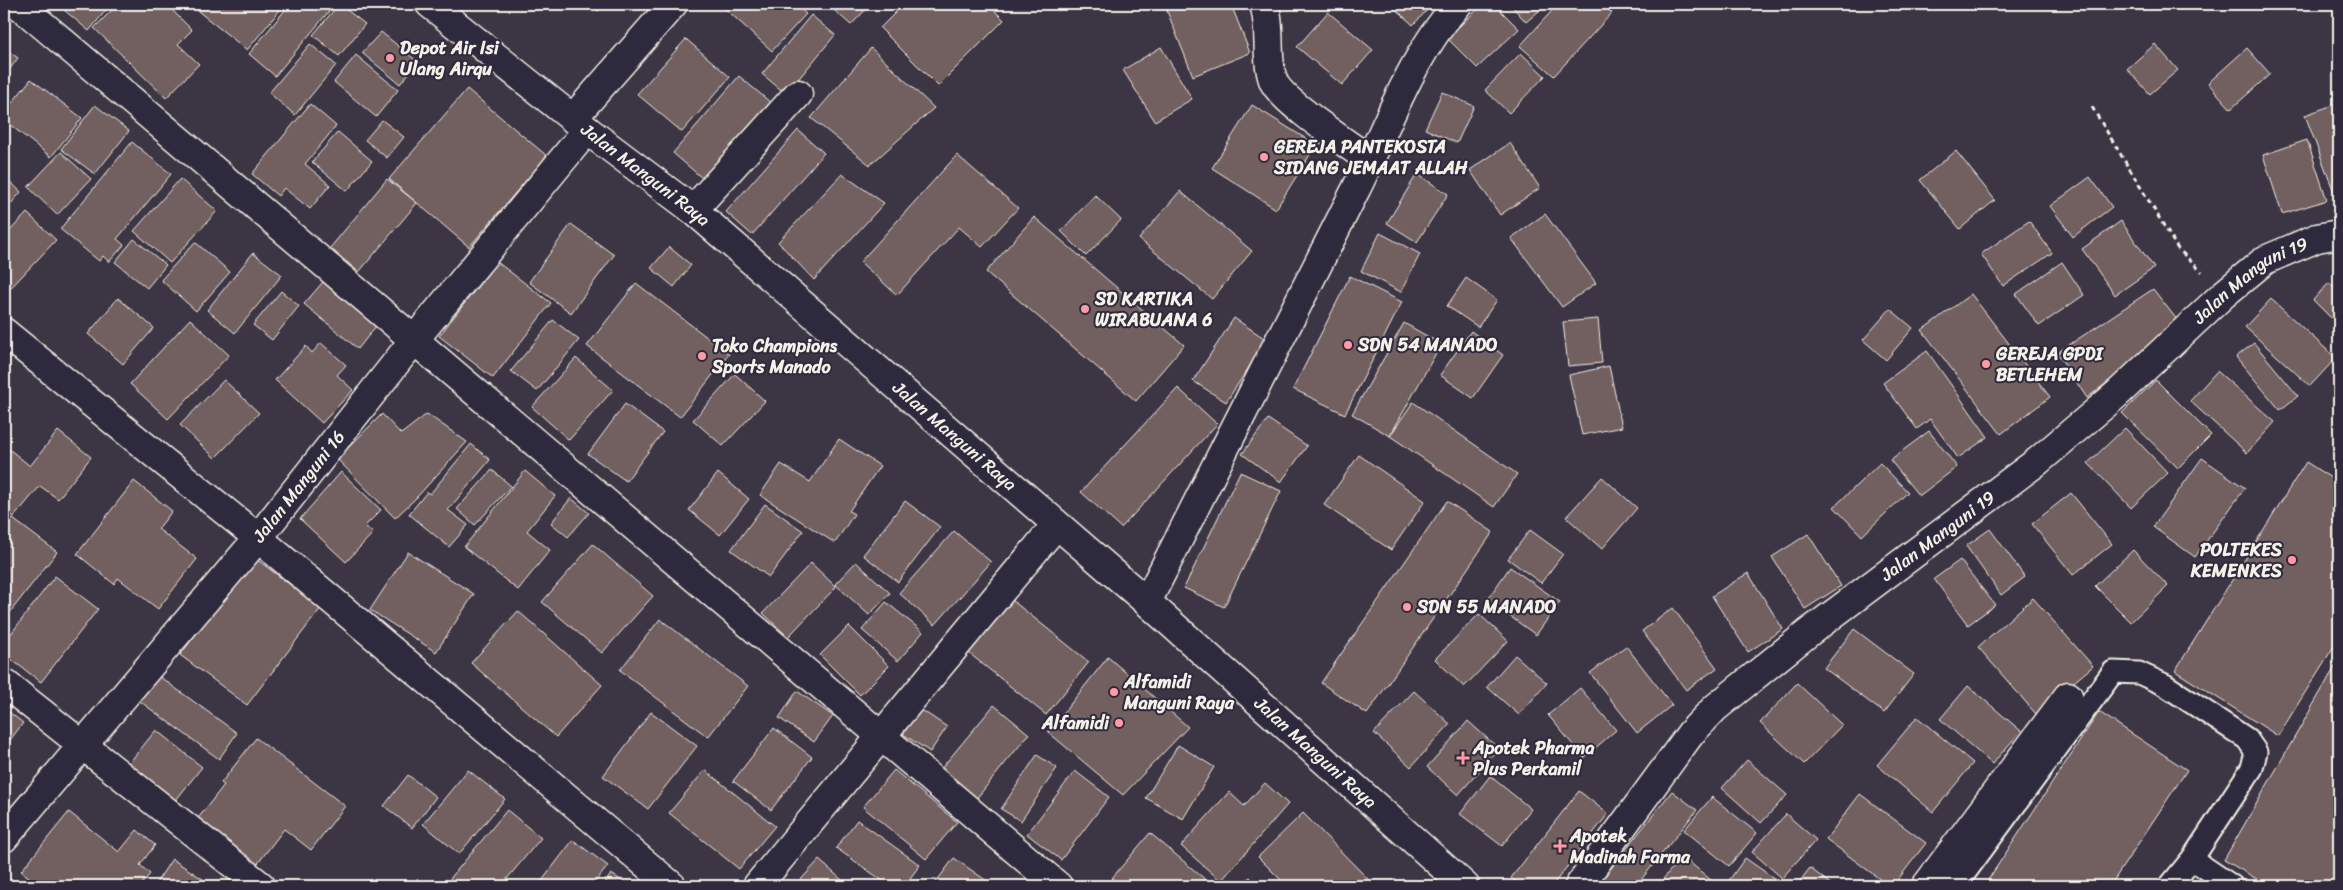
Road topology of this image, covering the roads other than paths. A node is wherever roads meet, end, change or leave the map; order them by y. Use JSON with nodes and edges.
{"nodes":[{"id":1,"x":18,"y":4,"type":"edge"},
{"id":2,"x":430,"y":4,"type":"edge"},
{"id":3,"x":673,"y":4,"type":"edge"},
{"id":4,"x":1264,"y":4,"type":"edge"},
{"id":5,"x":1458,"y":4,"type":"edge"},
{"id":6,"x":798,"y":94,"type":"dead end"},
{"id":7,"x":580,"y":124,"type":"junction"},
{"id":8,"x":1371,"y":160,"type":"junction"},
{"id":9,"x":693,"y":210,"type":"junction"},
{"id":10,"x":2339,"y":234,"type":"edge"},
{"id":11,"x":4,"y":332,"type":"edge"},
{"id":12,"x":414,"y":340,"type":"junction"},
{"id":13,"x":1056,"y":525,"type":"junction"},
{"id":14,"x":258,"y":538,"type":"junction"},
{"id":15,"x":1147,"y":602,"type":"junction"},
{"id":16,"x":4,"y":683,"type":"edge"},
{"id":17,"x":2068,"y":696,"type":"dead end"},
{"id":18,"x":879,"y":736,"type":"junction"},
{"id":19,"x":82,"y":745,"type":"junction"},
{"id":20,"x":4,"y":838,"type":"edge"},
{"id":21,"x":2192,"y":859,"type":"junction"},
{"id":22,"x":261,"y":886,"type":"edge"},
{"id":23,"x":672,"y":886,"type":"edge"},
{"id":24,"x":757,"y":886,"type":"edge"},
{"id":25,"x":1058,"y":886,"type":"edge"},
{"id":26,"x":1465,"y":886,"type":"edge"},
{"id":27,"x":1580,"y":886,"type":"edge"},
{"id":28,"x":1926,"y":886,"type":"edge"},
{"id":29,"x":1954,"y":886,"type":"edge"},
{"id":30,"x":2170,"y":886,"type":"edge"},
{"id":31,"x":2232,"y":886,"type":"edge"}],
"edges":[{"from":1,"to":12,"type":"street"},
{"from":2,"to":7,"type":"street","name":"Jalan Manguni Raya"},
{"from":3,"to":7,"type":"street","name":"Jalan Manguni 16"},
{"from":4,"to":8,"type":"street"},
{"from":5,"to":8,"type":"street"},
{"from":6,"to":9,"type":"street"},
{"from":7,"to":9,"type":"street","name":"Jalan Manguni Raya"},
{"from":7,"to":12,"type":"street","name":"Jalan Manguni 16"},
{"from":8,"to":15,"type":"street"},
{"from":9,"to":13,"type":"street","name":"Jalan Manguni Raya"},
{"from":10,"to":27,"type":"street","name":"Jalan Manguni 19"},
{"from":11,"to":14,"type":"street"},
{"from":12,"to":14,"type":"street","name":"Jalan Manguni 16"},
{"from":12,"to":18,"type":"street"},
{"from":13,"to":15,"type":"street","name":"Jalan Manguni Raya"},
{"from":13,"to":18,"type":"street"},
{"from":14,"to":19,"type":"street","name":"Jalan Manguni 16"},
{"from":14,"to":23,"type":"street"},
{"from":15,"to":26,"type":"street","name":"Jalan Manguni Raya"},
{"from":16,"to":19,"type":"street"},
{"from":17,"to":28,"type":"street"},
{"from":18,"to":24,"type":"street"},
{"from":18,"to":25,"type":"street"},
{"from":19,"to":20,"type":"street","name":"Jalan Manguni 16"},
{"from":19,"to":22,"type":"street"},
{"from":21,"to":29,"type":"lane"},
{"from":21,"to":30,"type":"lane"},
{"from":21,"to":31,"type":"lane"}]}
